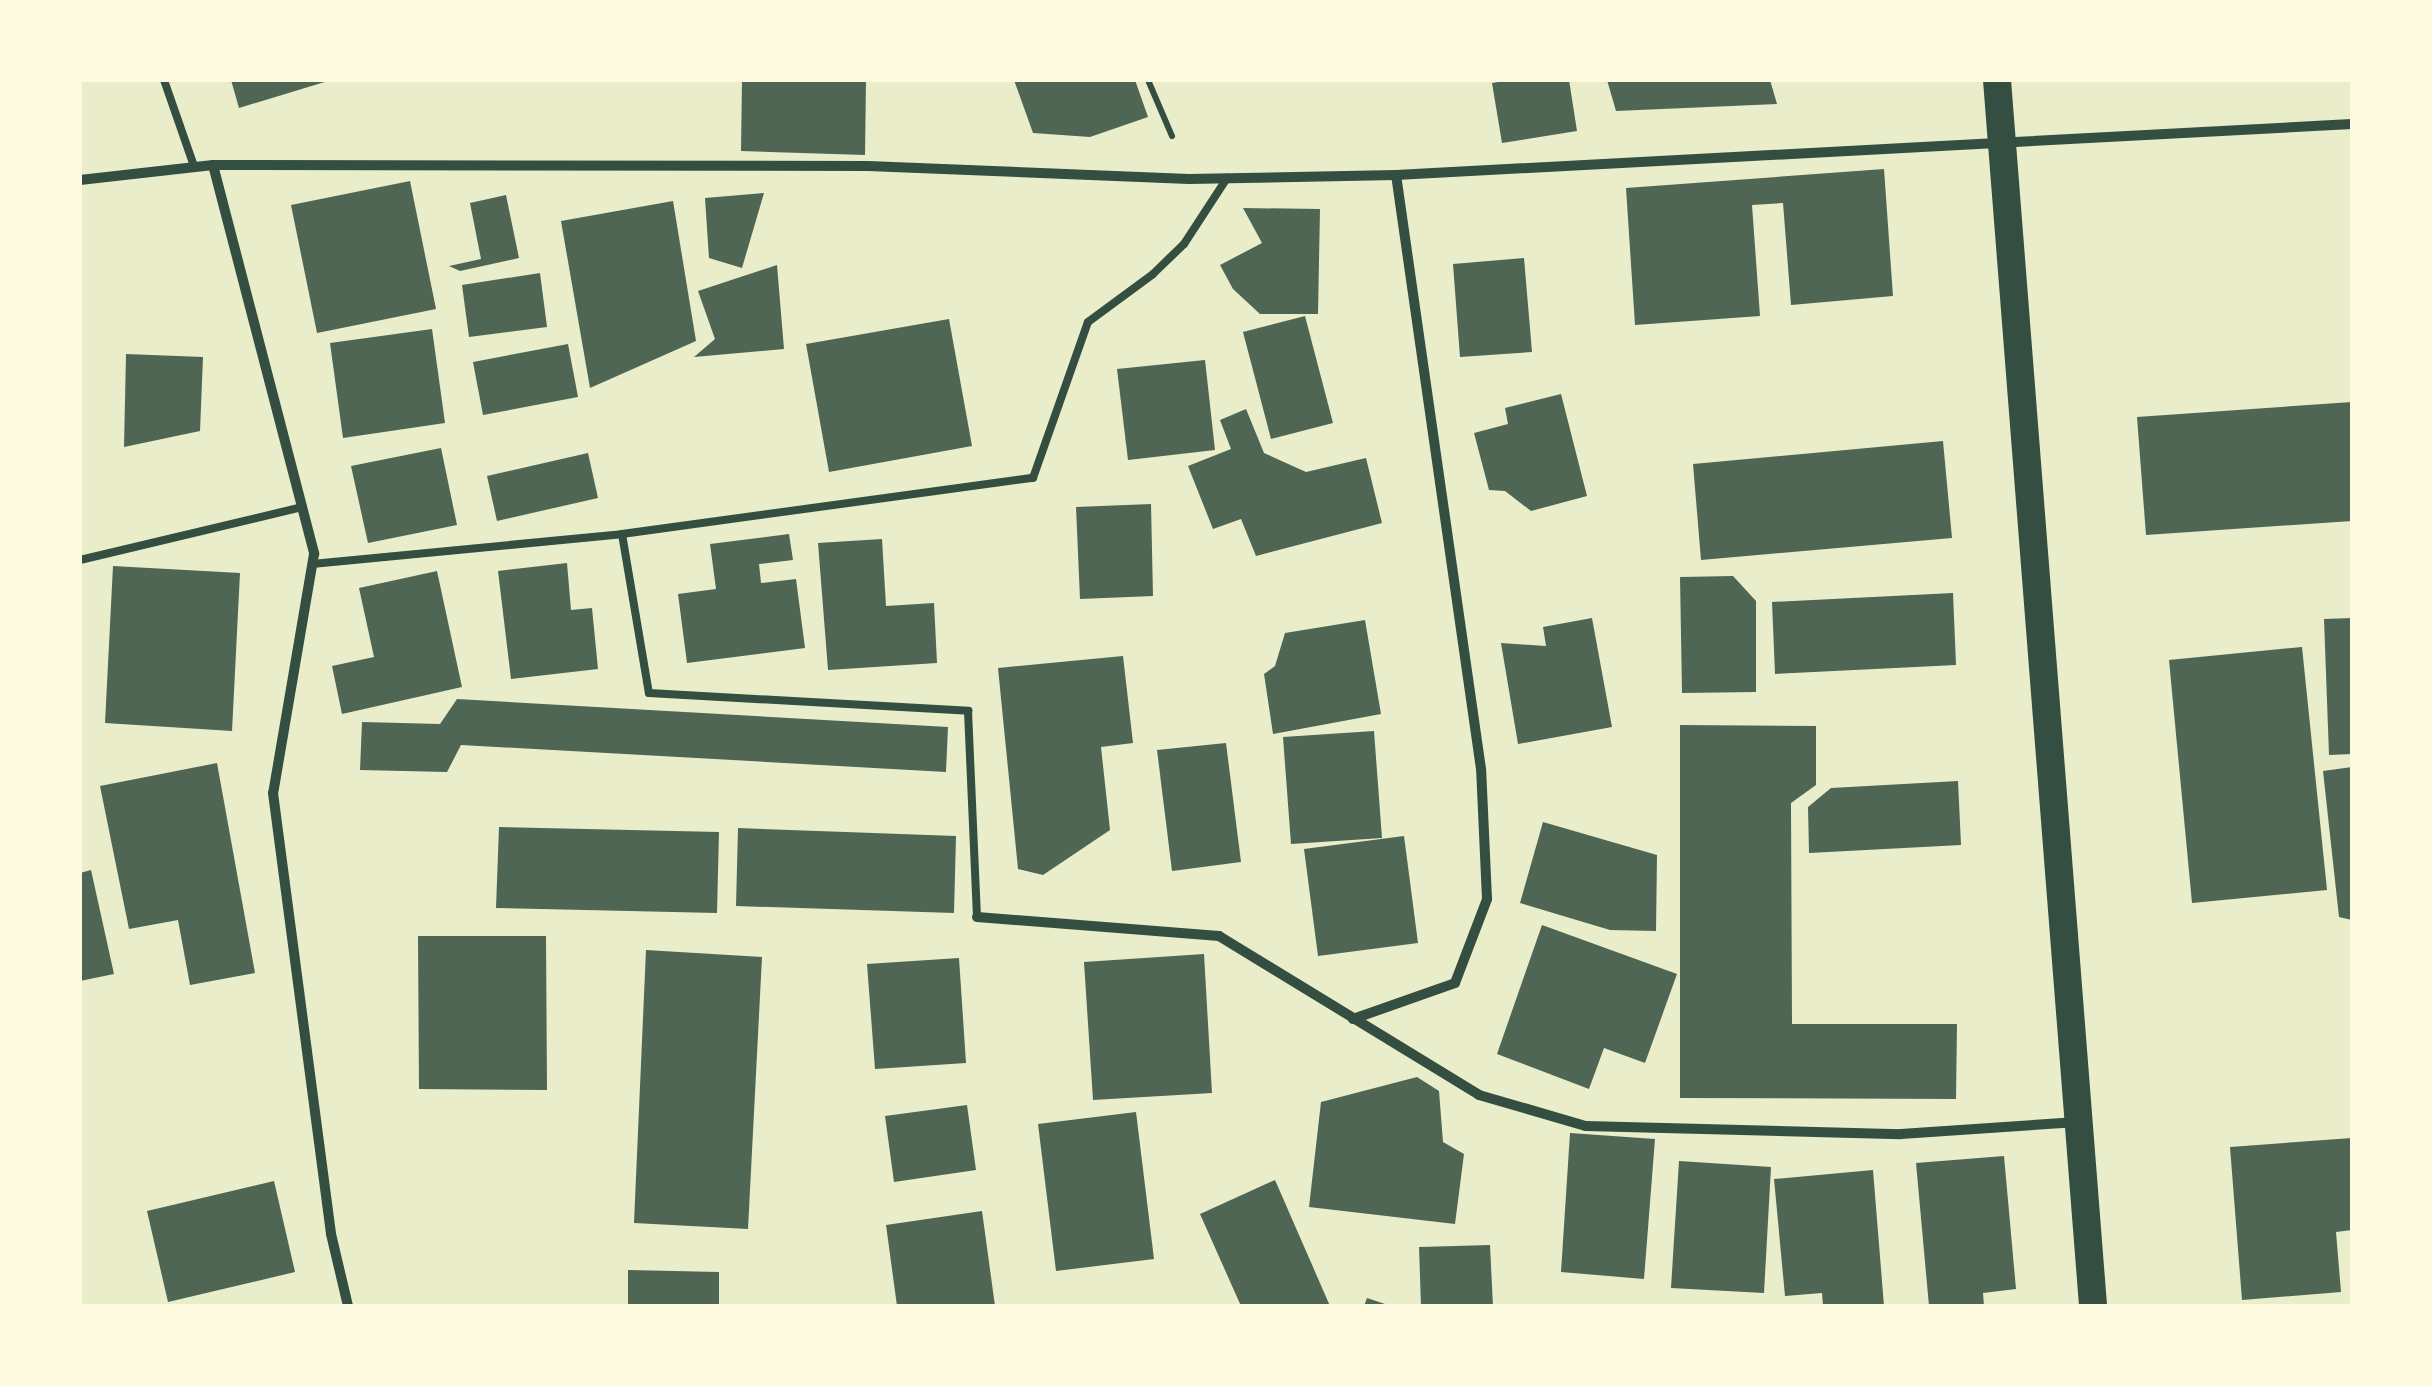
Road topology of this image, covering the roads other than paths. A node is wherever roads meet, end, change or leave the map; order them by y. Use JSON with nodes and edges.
{"nodes":[{"id":1,"x":164,"y":80,"type":"edge"},
{"id":2,"x":1996,"y":80,"type":"edge"},
{"id":3,"x":2352,"y":124,"type":"edge"},
{"id":4,"x":2002,"y":146,"type":"junction"},
{"id":5,"x":214,"y":165,"type":"junction"},
{"id":6,"x":194,"y":166,"type":"junction"},
{"id":7,"x":1396,"y":175,"type":"junction"},
{"id":8,"x":1228,"y":178,"type":"junction"},
{"id":9,"x":80,"y":180,"type":"edge"},
{"id":10,"x":302,"y":507,"type":"junction"},
{"id":11,"x":622,"y":534,"type":"junction"},
{"id":12,"x":80,"y":560,"type":"edge"},
{"id":13,"x":312,"y":564,"type":"junction"},
{"id":14,"x":977,"y":916,"type":"joint"},
{"id":15,"x":1353,"y":1019,"type":"junction"},
{"id":16,"x":2078,"y":1122,"type":"junction"},
{"id":17,"x":348,"y":1306,"type":"edge"},
{"id":18,"x":2094,"y":1306,"type":"edge"}],
"edges":[{"from":1,"to":6,"type":"lane"},
{"from":2,"to":4,"type":"highway"},
{"from":3,"to":4,"type":"street"},
{"from":4,"to":7,"type":"street"},
{"from":4,"to":16,"type":"highway"},
{"from":5,"to":6,"type":"street"},
{"from":5,"to":8,"type":"street"},
{"from":5,"to":10,"type":"street"},
{"from":6,"to":9,"type":"street"},
{"from":7,"to":8,"type":"street"},
{"from":7,"to":15,"type":"street"},
{"from":8,"to":11,"type":"lane"},
{"from":10,"to":12,"type":"lane"},
{"from":10,"to":13,"type":"street"},
{"from":11,"to":13,"type":"lane"},
{"from":11,"to":14,"type":"lane"},
{"from":13,"to":17,"type":"street"},
{"from":14,"to":15,"type":"street"},
{"from":15,"to":16,"type":"street"},
{"from":16,"to":18,"type":"highway"}]}
